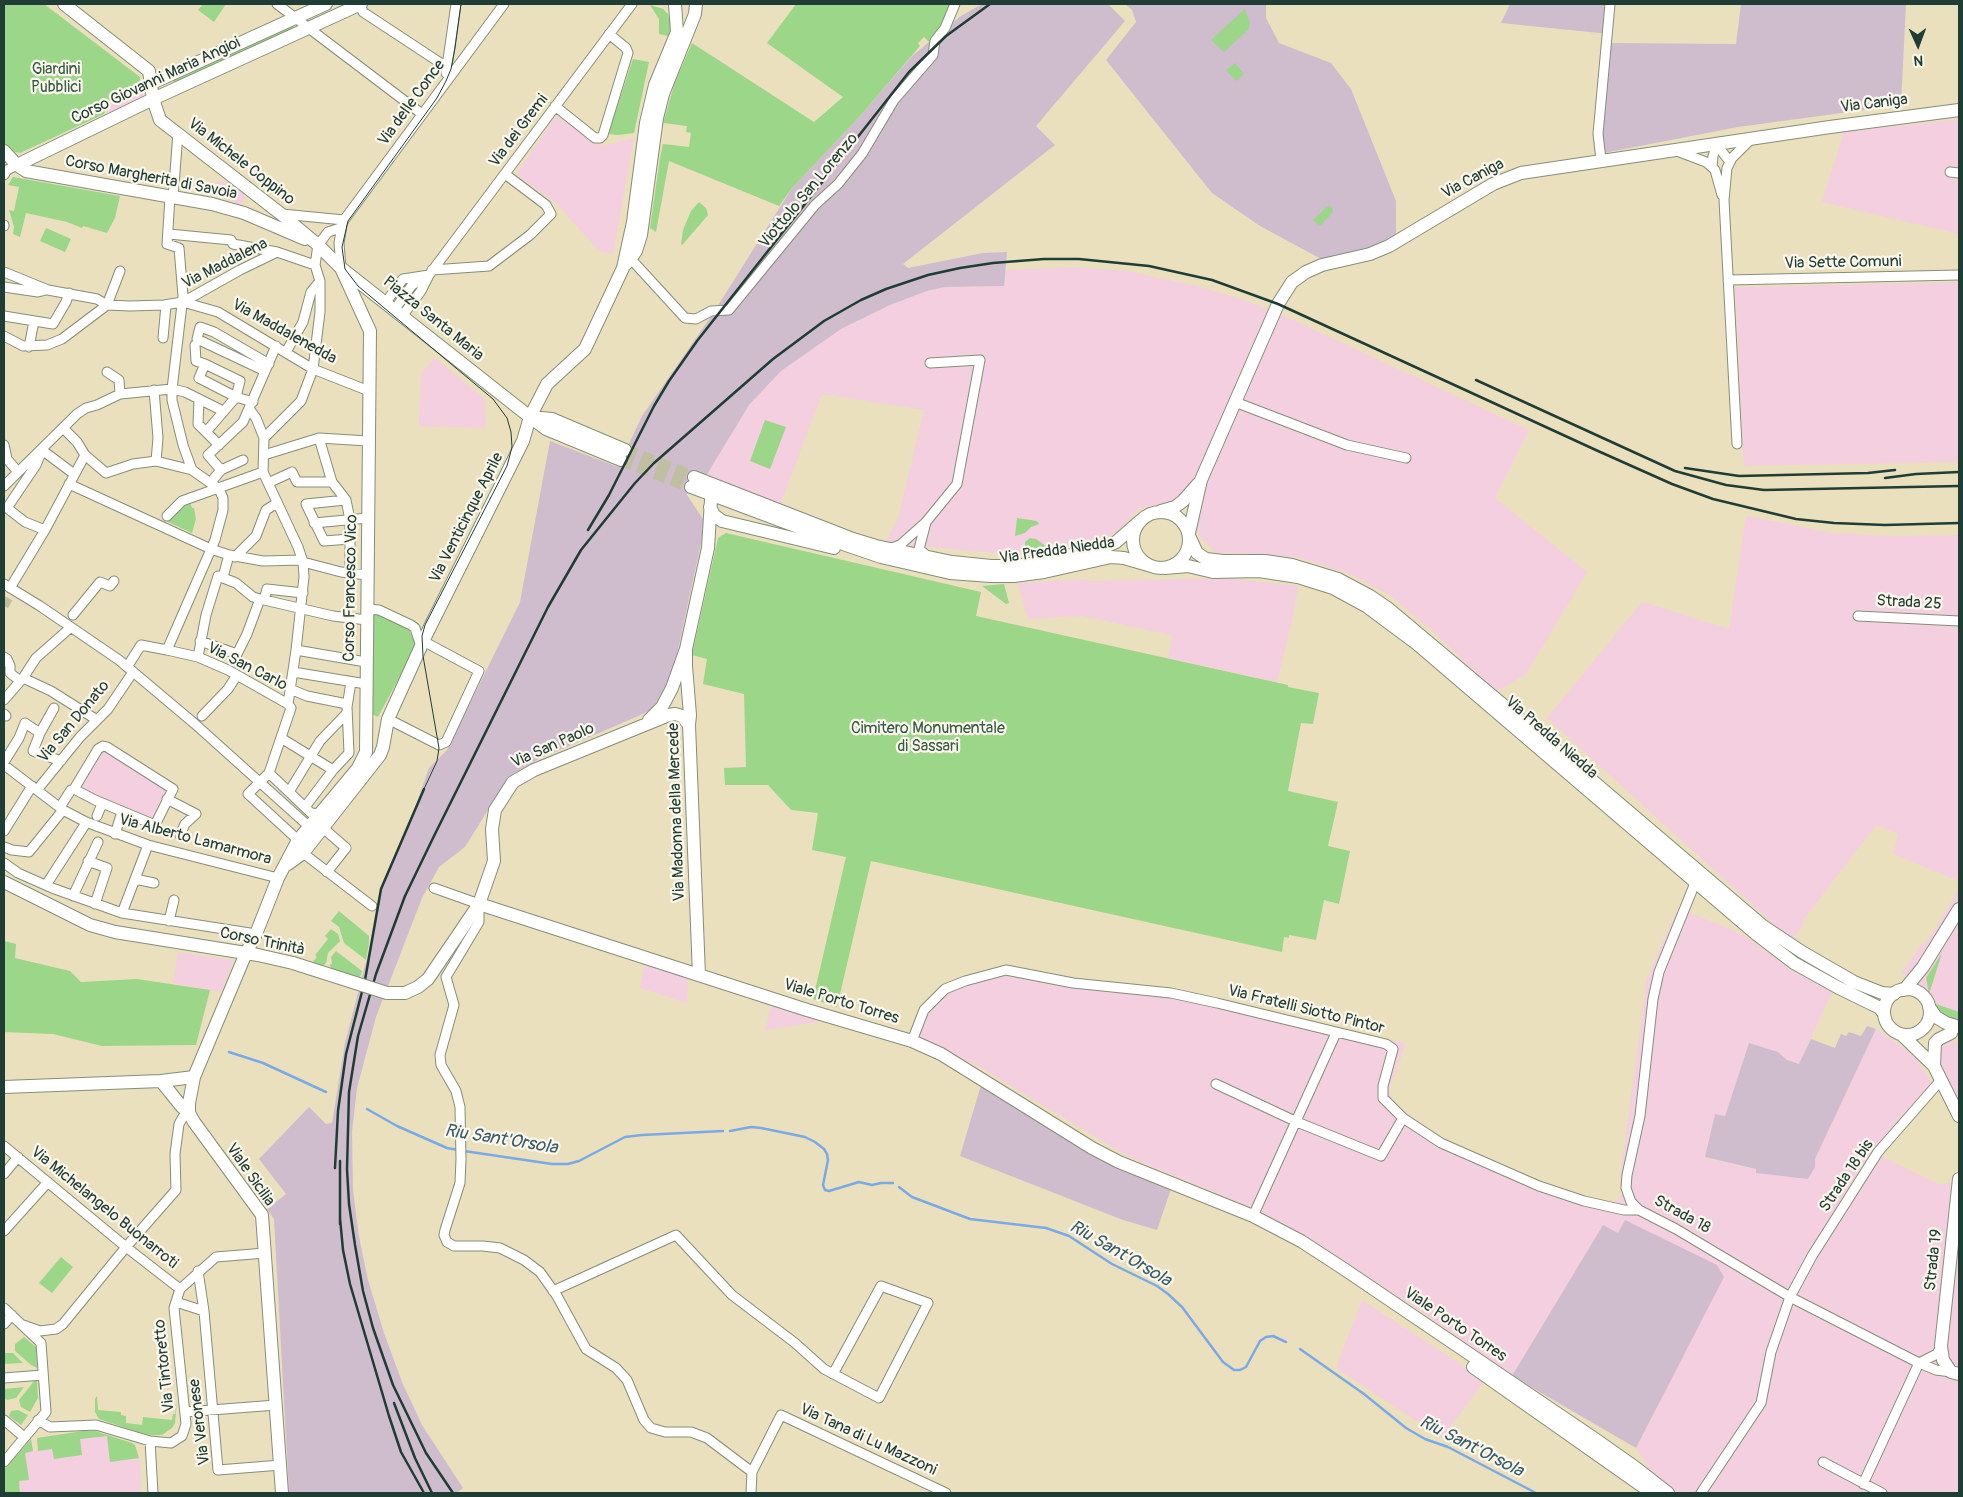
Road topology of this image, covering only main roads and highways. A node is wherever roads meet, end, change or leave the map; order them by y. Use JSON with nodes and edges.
{"nodes":[{"id":1,"x":64,"y":4,"type":"edge"},
{"id":2,"x":326,"y":4,"type":"edge"},
{"id":3,"x":360,"y":4,"type":"edge"},
{"id":4,"x":695,"y":4,"type":"edge"},
{"id":5,"x":673,"y":6,"type":"edge"},
{"id":6,"x":152,"y":83,"type":"junction"},
{"id":7,"x":153,"y":99,"type":"junction"},
{"id":8,"x":1959,"y":110,"type":"edge"},
{"id":9,"x":4,"y":151,"type":"edge"},
{"id":10,"x":17,"y":165,"type":"junction"},
{"id":11,"x":255,"y":194,"type":"junction"},
{"id":12,"x":244,"y":213,"type":"junction"},
{"id":13,"x":318,"y":245,"type":"junction"},
{"id":14,"x":626,"y":263,"type":"junction"},
{"id":15,"x":341,"y":268,"type":"junction"},
{"id":16,"x":530,"y":417,"type":"junction"},
{"id":17,"x":623,"y":455,"type":"tunnel mouth"},
{"id":18,"x":1201,"y":480,"type":"junction"},
{"id":19,"x":728,"y":490,"type":"junction"},
{"id":20,"x":712,"y":501,"type":"junction"},
{"id":21,"x":1161,"y":512,"type":"junction"},
{"id":22,"x":1140,"y":521,"type":"junction"},
{"id":23,"x":734,"y":525,"type":"junction"},
{"id":24,"x":1189,"y":536,"type":"junction"},
{"id":25,"x":708,"y":548,"type":"junction"},
{"id":26,"x":885,"y":553,"type":"junction"},
{"id":27,"x":1148,"y":565,"type":"junction"},
{"id":28,"x":1166,"y":568,"type":"junction"},
{"id":29,"x":424,"y":640,"type":"joint"},
{"id":30,"x":686,"y":648,"type":"junction"},
{"id":31,"x":366,"y":718,"type":"junction"},
{"id":32,"x":387,"y":721,"type":"junction"},
{"id":33,"x":643,"y":725,"type":"junction"},
{"id":34,"x":689,"y":725,"type":"junction"},
{"id":35,"x":317,"y":830,"type":"junction"},
{"id":36,"x":4,"y":882,"type":"edge"},
{"id":37,"x":479,"y":904,"type":"junction"},
{"id":38,"x":1959,"y":910,"type":"edge"},
{"id":39,"x":246,"y":953,"type":"junction"},
{"id":40,"x":1923,"y":967,"type":"junction"},
{"id":41,"x":699,"y":975,"type":"junction"},
{"id":42,"x":1899,"y":992,"type":"junction"},
{"id":43,"x":1926,"y":1002,"type":"junction"},
{"id":44,"x":1884,"y":1014,"type":"junction"},
{"id":45,"x":1921,"y":1029,"type":"junction"},
{"id":46,"x":1956,"y":1032,"type":"edge"},
{"id":47,"x":1902,"y":1034,"type":"junction"},
{"id":48,"x":1921,"y":1053,"type":"junction"},
{"id":49,"x":1934,"y":1066,"type":"junction"},
{"id":50,"x":194,"y":1077,"type":"junction"},
{"id":51,"x":161,"y":1081,"type":"junction"},
{"id":52,"x":4,"y":1087,"type":"edge"},
{"id":53,"x":190,"y":1095,"type":"junction"},
{"id":54,"x":189,"y":1113,"type":"junction"},
{"id":55,"x":1959,"y":1116,"type":"edge"},
{"id":56,"x":1959,"y":1179,"type":"edge"},
{"id":57,"x":1214,"y":1201,"type":"junction"},
{"id":58,"x":1955,"y":1373,"type":"edge"},
{"id":59,"x":282,"y":1493,"type":"edge"},
{"id":60,"x":1652,"y":1493,"type":"edge"},
{"id":61,"x":1668,"y":1493,"type":"edge"}],
"edges":[{"from":1,"to":6,"type":"main road"},
{"from":2,"to":6,"type":"main road","name":"Corso Giovanni Maria Angioi"},
{"from":3,"to":7,"type":"main road","name":"Corso Giovanni Maria Angioi"},
{"from":4,"to":5,"type":"main road"},
{"from":4,"to":14,"type":"main road"},
{"from":5,"to":14,"type":"main road"},
{"from":6,"to":7,"type":"main road","name":"Via Michele Coppino"},
{"from":7,"to":10,"type":"main road","name":"Corso Giovanni Maria Angioi"},
{"from":7,"to":11,"type":"main road","name":"Via Michele Coppino"},
{"from":8,"to":18,"type":"main road","name":"Via Caniga"},
{"from":9,"to":10,"type":"main road","name":"Corso Margherita di Savoia"},
{"from":10,"to":12,"type":"main road","name":"Corso Margherita di Savoia"},
{"from":11,"to":12,"type":"main road"},
{"from":11,"to":13,"type":"main road","name":"Via Michele Coppino"},
{"from":12,"to":13,"type":"main road","name":"Corso Margherita di Savoia"},
{"from":13,"to":15,"type":"main road","name":"Piazza Santa Maria"},
{"from":14,"to":16,"type":"main road","name":"Via Venticinque Aprile"},
{"from":15,"to":16,"type":"main road","name":"Piazza Santa Maria"},
{"from":15,"to":31,"type":"main road","name":"Corso Francesco Vico"},
{"from":16,"to":17,"type":"main road"},
{"from":16,"to":29,"type":"main road","name":"Via Venticinque Aprile"},
{"from":18,"to":21,"type":"main road","name":"Via Caniga"},
{"from":18,"to":24,"type":"main road","name":"Via Caniga"},
{"from":19,"to":20,"type":"main road"},
{"from":19,"to":20,"type":"main road","name":"Via Predda Niedda"},
{"from":19,"to":26,"type":"main road","name":"Via Predda Niedda"},
{"from":20,"to":23,"type":"main road","name":"Via Predda Niedda"},
{"from":20,"to":25,"type":"main road","name":"Via San Paolo"},
{"from":20,"to":26,"type":"main road","name":"Via Predda Niedda"},
{"from":21,"to":22,"type":"main road"},
{"from":21,"to":24,"type":"main road"},
{"from":22,"to":26,"type":"main road","name":"Via Predda Niedda"},
{"from":22,"to":27,"type":"main road"},
{"from":23,"to":25,"type":"main road","name":"Via San Paolo"},
{"from":23,"to":26,"type":"main road","name":"Via Predda Niedda"},
{"from":24,"to":28,"type":"main road"},
{"from":24,"to":42,"type":"main road","name":"Via Predda Niedda"},
{"from":25,"to":30,"type":"main road","name":"Via San Paolo"},
{"from":26,"to":27,"type":"main road","name":"Via Predda Niedda"},
{"from":27,"to":28,"type":"main road"},
{"from":28,"to":44,"type":"main road","name":"Via Predda Niedda"},
{"from":29,"to":32,"type":"main road","name":"Corso Francesco Vico"},
{"from":30,"to":33,"type":"main road","name":"Via San Paolo"},
{"from":30,"to":34,"type":"main road","name":"Via Madonna della Mercede"},
{"from":31,"to":32,"type":"main road"},
{"from":31,"to":35,"type":"main road","name":"Corso Francesco Vico"},
{"from":32,"to":35,"type":"main road","name":"Corso Francesco Vico"},
{"from":33,"to":34,"type":"main road","name":"Via San Paolo"},
{"from":33,"to":37,"type":"main road","name":"Via San Paolo"},
{"from":34,"to":41,"type":"main road","name":"Via Madonna della Mercede"},
{"from":35,"to":39,"type":"main road","name":"Corso Francesco Vico"},
{"from":36,"to":39,"type":"main road","name":"Corso Trinità"},
{"from":37,"to":39,"type":"main road","name":"Corso Trinità","bridge":true},
{"from":37,"to":41,"type":"main road","name":"Viale Porto Torres"},
{"from":38,"to":40,"type":"main road"},
{"from":39,"to":50,"type":"main road"},
{"from":40,"to":42,"type":"main road"},
{"from":40,"to":43,"type":"main road"},
{"from":41,"to":57,"type":"main road","name":"Viale Porto Torres"},
{"from":42,"to":43,"type":"main road"},
{"from":42,"to":44,"type":"main road"},
{"from":43,"to":45,"type":"main road"},
{"from":43,"to":46,"type":"main road"},
{"from":44,"to":47,"type":"main road"},
{"from":45,"to":46,"type":"main road"},
{"from":45,"to":47,"type":"main road"},
{"from":45,"to":48,"type":"main road"},
{"from":46,"to":49,"type":"main road"},
{"from":47,"to":48,"type":"main road"},
{"from":48,"to":49,"type":"main road"},
{"from":49,"to":55,"type":"main road"},
{"from":50,"to":51,"type":"main road"},
{"from":50,"to":53,"type":"main road"},
{"from":51,"to":52,"type":"main road"},
{"from":51,"to":53,"type":"main road"},
{"from":51,"to":54,"type":"main road","name":"Viale Sicilia"},
{"from":53,"to":54,"type":"main road"},
{"from":54,"to":59,"type":"main road","name":"Viale Sicilia"},
{"from":56,"to":58,"type":"main road","name":"Strada 19"},
{"from":57,"to":60,"type":"main road","name":"Viale Porto Torres"},
{"from":57,"to":61,"type":"main road","name":"Viale Porto Torres"}]}
